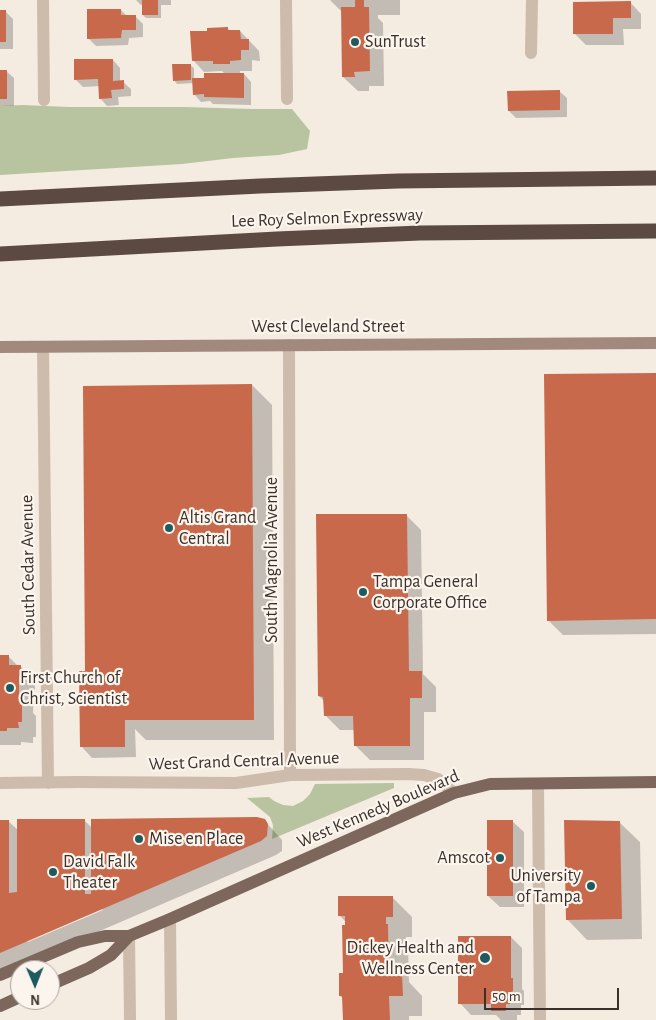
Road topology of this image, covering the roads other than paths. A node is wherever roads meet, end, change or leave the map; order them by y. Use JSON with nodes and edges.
{"nodes":[{"id":1,"x":43,"y":0,"type":"edge"},
{"id":2,"x":286,"y":0,"type":"edge"},
{"id":3,"x":532,"y":0,"type":"edge"},
{"id":4,"x":531,"y":53,"type":"dead end"},
{"id":5,"x":287,"y":99,"type":"dead end"},
{"id":6,"x":44,"y":100,"type":"dead end"},
{"id":7,"x":656,"y":178,"type":"edge"},
{"id":8,"x":0,"y":199,"type":"edge"},
{"id":9,"x":656,"y":231,"type":"edge"},
{"id":10,"x":0,"y":254,"type":"edge"},
{"id":11,"x":656,"y":343,"type":"edge"},
{"id":12,"x":289,"y":345,"type":"junction"},
{"id":13,"x":0,"y":347,"type":"edge"},
{"id":14,"x":43,"y":347,"type":"junction"},
{"id":15,"x":290,"y":775,"type":"junction"},
{"id":16,"x":656,"y":782,"type":"edge"},
{"id":17,"x":48,"y":783,"type":"junction"},
{"id":18,"x":0,"y":784,"type":"edge"},
{"id":19,"x":538,"y":784,"type":"junction"},
{"id":20,"x":454,"y":793,"type":"junction"},
{"id":21,"x":170,"y":919,"type":"junction"},
{"id":22,"x":129,"y":936,"type":"junction"},
{"id":23,"x":0,"y":976,"type":"edge"},
{"id":24,"x":60,"y":981,"type":"edge"},
{"id":25,"x":130,"y":1020,"type":"edge"},
{"id":26,"x":171,"y":1020,"type":"edge"},
{"id":27,"x":540,"y":1020,"type":"edge"}],
"edges":[{"from":1,"to":6,"type":"street"},
{"from":2,"to":5,"type":"street"},
{"from":3,"to":4,"type":"street"},
{"from":7,"to":8,"type":"highway","name":"Lee Roy Selmon Expressway"},
{"from":9,"to":10,"type":"highway","name":"Lee Roy Selmon Expressway"},
{"from":11,"to":12,"type":"main road","name":"West Cleveland Street"},
{"from":12,"to":14,"type":"main road","name":"West Cleveland Street"},
{"from":12,"to":15,"type":"street","name":"South Magnolia Avenue"},
{"from":13,"to":14,"type":"main road","name":"West Cleveland Street"},
{"from":14,"to":17,"type":"street","name":"South Cedar Avenue"},
{"from":15,"to":17,"type":"street","name":"West Grand Central Avenue"},
{"from":15,"to":20,"type":"street","name":"West Grand Central Avenue"},
{"from":16,"to":19,"type":"main road","name":"West Kennedy Boulevard"},
{"from":17,"to":18,"type":"street","name":"West Grand Central Avenue"},
{"from":19,"to":20,"type":"main road","name":"West Kennedy Boulevard"},
{"from":19,"to":27,"type":"street"},
{"from":20,"to":21,"type":"main road","name":"West Kennedy Boulevard"},
{"from":21,"to":22,"type":"main road","name":"West Kennedy Boulevard"},
{"from":21,"to":26,"type":"street"},
{"from":22,"to":23,"type":"main road","name":"West Kennedy Boulevard"},
{"from":22,"to":24,"type":"main road","name":"West Kennedy Boulevard"},
{"from":22,"to":25,"type":"street"}]}
